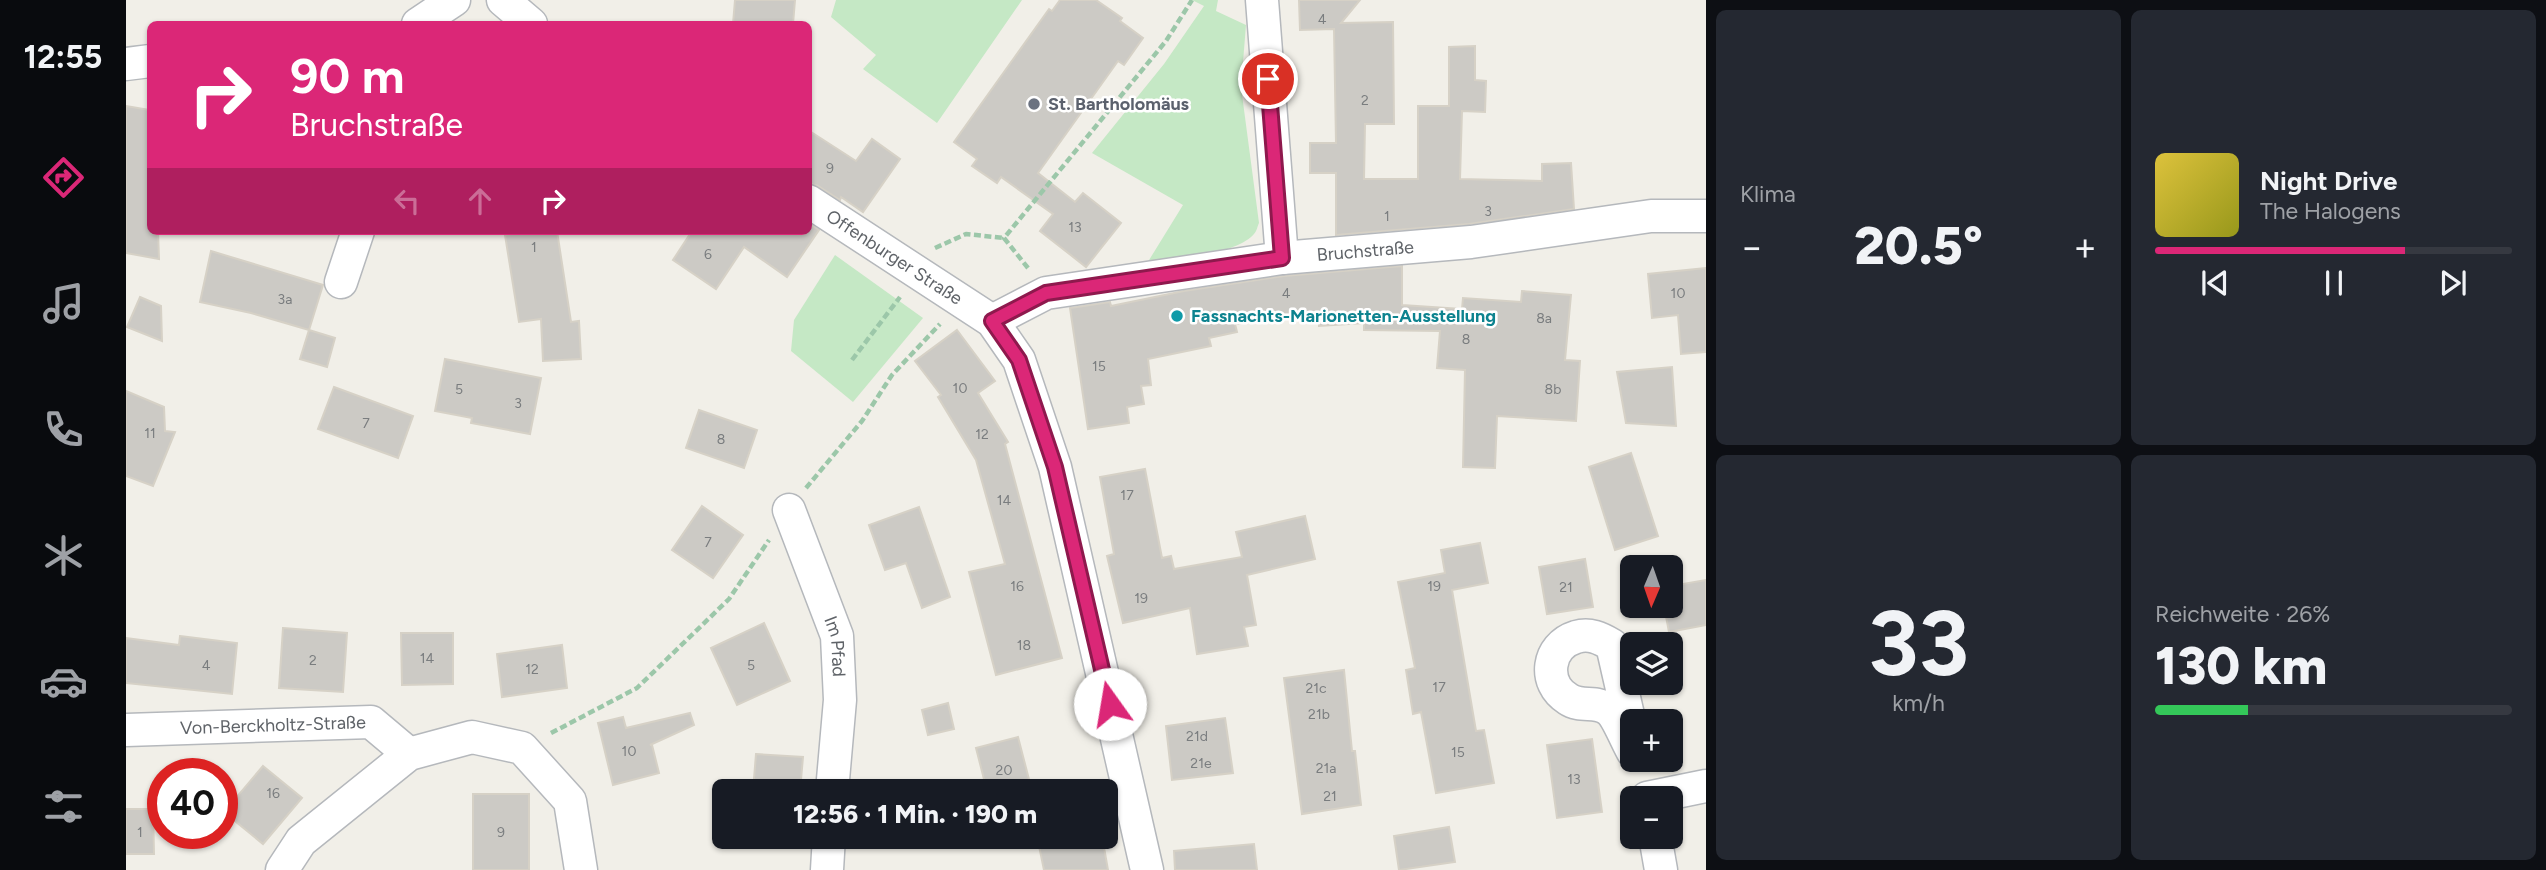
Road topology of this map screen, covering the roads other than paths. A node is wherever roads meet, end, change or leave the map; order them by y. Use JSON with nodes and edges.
{"nodes":[{"id":1,"x":454,"y":0,"type":"edge"},
{"id":2,"x":503,"y":0,"type":"edge"},
{"id":3,"x":1262,"y":0,"type":"edge"},
{"id":4,"x":422,"y":21,"type":"edge"},
{"id":5,"x":522,"y":21,"type":"edge"},
{"id":6,"x":812,"y":204,"type":"edge"},
{"id":7,"x":1706,"y":216,"type":"edge"},
{"id":8,"x":357,"y":235,"type":"edge"},
{"id":9,"x":1282,"y":258,"type":"junction"},
{"id":10,"x":341,"y":282,"type":"dead end"},
{"id":11,"x":992,"y":321,"type":"junction"},
{"id":12,"x":789,"y":510,"type":"dead end"},
{"id":13,"x":126,"y":730,"type":"edge"},
{"id":14,"x":409,"y":754,"type":"junction"},
{"id":15,"x":833,"y":779,"type":"edge"},
{"id":16,"x":1706,"y":786,"type":"edge"},
{"id":17,"x":1683,"y":791,"type":"edge"},
{"id":18,"x":828,"y":849,"type":"edge"},
{"id":19,"x":1657,"y":849,"type":"edge"},
{"id":20,"x":282,"y":870,"type":"edge"},
{"id":21,"x":581,"y":870,"type":"edge"},
{"id":22,"x":827,"y":870,"type":"edge"},
{"id":23,"x":1147,"y":870,"type":"edge"},
{"id":24,"x":1661,"y":870,"type":"edge"}],
"edges":[{"from":1,"to":4,"type":"street"},
{"from":2,"to":5,"type":"street"},
{"from":3,"to":9,"type":"street"},
{"from":6,"to":11,"type":"street","name":"Offenburger Straße"},
{"from":7,"to":9,"type":"street","name":"Bruchstraße"},
{"from":8,"to":10,"type":"street"},
{"from":9,"to":11,"type":"street","name":"Bruchstraße"},
{"from":11,"to":23,"type":"street","name":"Offenburger Straße"},
{"from":12,"to":15,"type":"street","name":"Im Pfad"},
{"from":13,"to":14,"type":"street","name":"Von-Berckholtz-Straße"},
{"from":14,"to":20,"type":"street"},
{"from":14,"to":21,"type":"street"},
{"from":16,"to":17,"type":"street"},
{"from":18,"to":22,"type":"street"},
{"from":19,"to":24,"type":"street"}]}
